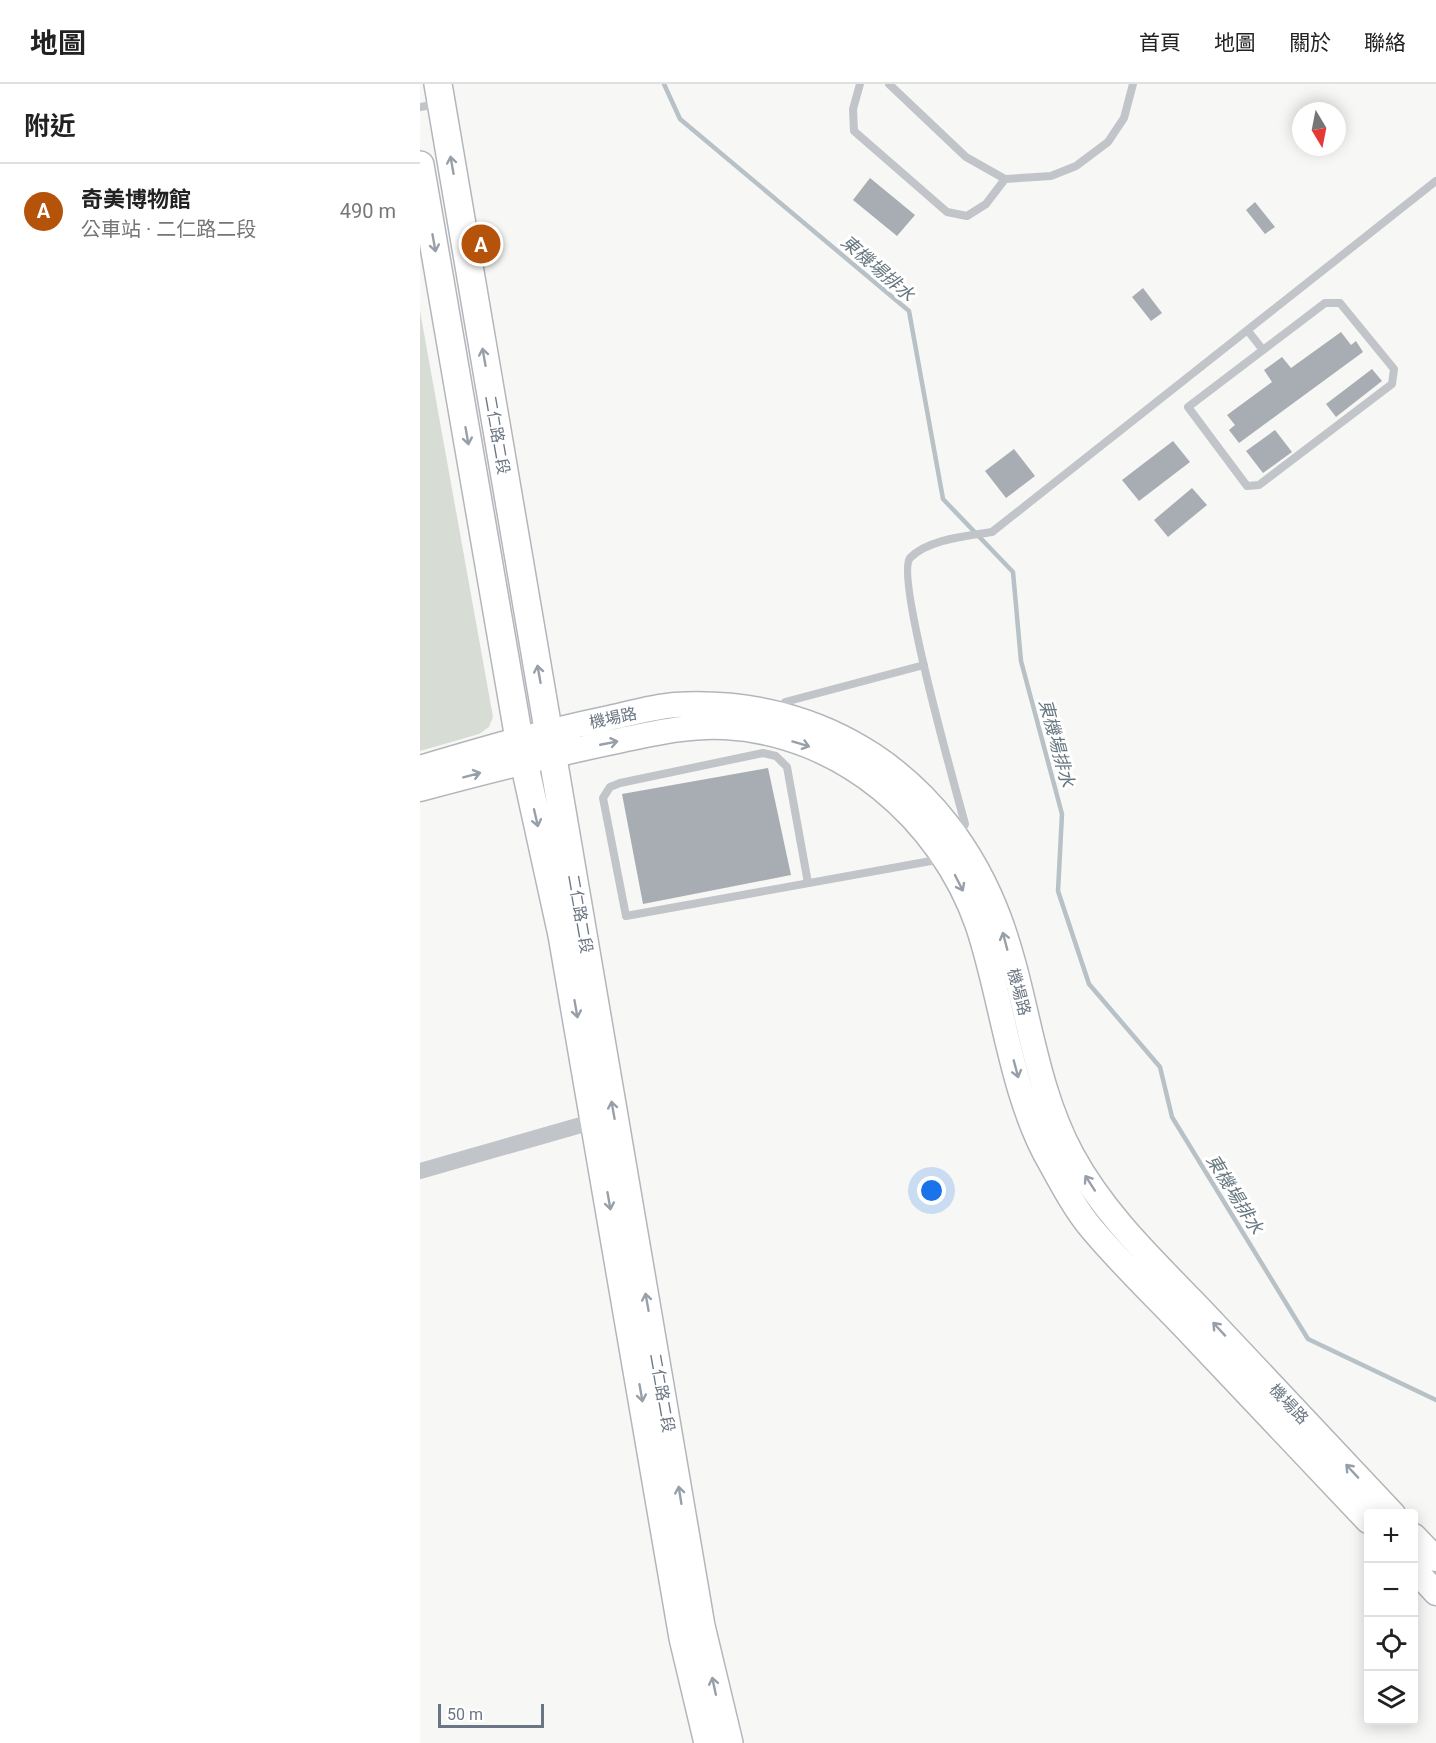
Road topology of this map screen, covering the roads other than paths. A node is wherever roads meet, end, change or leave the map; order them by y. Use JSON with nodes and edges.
{"nodes":[{"id":1,"x":860,"y":84,"type":"edge"},
{"id":2,"x":889,"y":84,"type":"edge"},
{"id":3,"x":1133,"y":84,"type":"edge"},
{"id":4,"x":433,"y":98,"type":"edge"},
{"id":5,"x":420,"y":165,"type":"edge"},
{"id":6,"x":1005,"y":179,"type":"junction"},
{"id":7,"x":1436,"y":181,"type":"edge"},
{"id":8,"x":1248,"y":331,"type":"junction"},
{"id":9,"x":1263,"y":350,"type":"junction"},
{"id":10,"x":924,"y":665,"type":"junction"},
{"id":11,"x":777,"y":724,"type":"junction"},
{"id":12,"x":550,"y":743,"type":"junction"},
{"id":13,"x":521,"y":750,"type":"junction"},
{"id":14,"x":420,"y":768,"type":"edge"},
{"id":15,"x":420,"y":789,"type":"edge"},
{"id":16,"x":949,"y":843,"type":"junction"},
{"id":17,"x":808,"y":883,"type":"junction"},
{"id":18,"x":595,"y":1121,"type":"junction"},
{"id":19,"x":420,"y":1171,"type":"edge"},
{"id":20,"x":1388,"y":1509,"type":"edge"},
{"id":21,"x":1364,"y":1517,"type":"edge"},
{"id":22,"x":1418,"y":1541,"type":"edge"},
{"id":23,"x":1436,"y":1559,"type":"edge"},
{"id":24,"x":1418,"y":1574,"type":"edge"},
{"id":25,"x":1436,"y":1593,"type":"edge"},
{"id":26,"x":708,"y":1743,"type":"edge"},
{"id":27,"x":729,"y":1743,"type":"edge"}],
"edges":[{"from":1,"to":6,"type":"lane"},
{"from":2,"to":6,"type":"lane"},
{"from":3,"to":6,"type":"lane"},
{"from":12,"to":4,"type":"main road","name":"二仁路二段","one_way":true},
{"from":5,"to":13,"type":"main road","name":"二仁路二段","one_way":true},
{"from":7,"to":8,"type":"lane"},
{"from":8,"to":9,"type":"lane"},
{"from":8,"to":10,"type":"lane"},
{"from":9,"to":9,"type":"lane"},
{"from":10,"to":11,"type":"lane"},
{"from":10,"to":16,"type":"lane"},
{"from":11,"to":12,"type":"street","name":"機場路"},
{"from":11,"to":16,"type":"street","name":"機場路"},
{"from":12,"to":13,"type":"street","name":"機場路"},
{"from":27,"to":12,"type":"main road","name":"二仁路二段","one_way":true},
{"from":13,"to":14,"type":"street"},
{"from":15,"to":13,"type":"street","one_way":true},
{"from":13,"to":18,"type":"main road","name":"二仁路二段","one_way":true},
{"from":16,"to":17,"type":"lane"},
{"from":20,"to":16,"type":"street","name":"機場路","one_way":true},
{"from":16,"to":21,"type":"street","name":"機場路","one_way":true},
{"from":17,"to":17,"type":"lane"},
{"from":18,"to":19,"type":"street"},
{"from":18,"to":26,"type":"main road","name":"二仁路二段","one_way":true},
{"from":22,"to":23,"type":"street"},
{"from":24,"to":25,"type":"street"}]}
